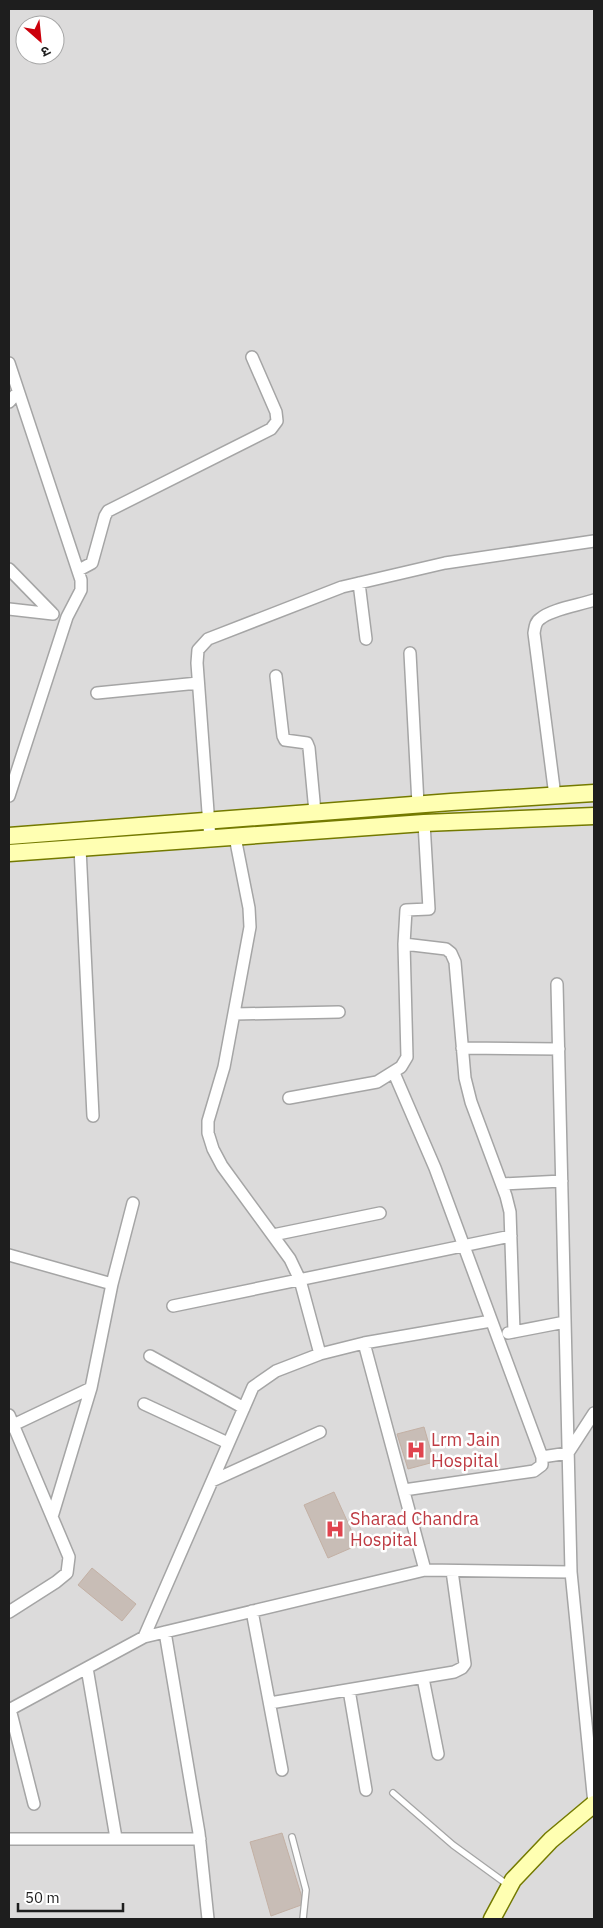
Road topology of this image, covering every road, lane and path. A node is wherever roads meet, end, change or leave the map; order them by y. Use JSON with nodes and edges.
{"nodes":[{"id":1,"x":252,"y":356,"type":"dead end"},
{"id":2,"x":9,"y":363,"type":"edge"},
{"id":3,"x":18,"y":392,"type":"junction"},
{"id":4,"x":9,"y":402,"type":"edge"},
{"id":5,"x":594,"y":541,"type":"edge"},
{"id":6,"x":9,"y":569,"type":"edge"},
{"id":7,"x":79,"y":570,"type":"junction"},
{"id":8,"x":359,"y":583,"type":"junction"},
{"id":9,"x":594,"y":600,"type":"edge"},
{"id":10,"x":9,"y":608,"type":"edge"},
{"id":11,"x":52,"y":613,"type":"junction"},
{"id":12,"x":67,"y":617,"type":"junction"},
{"id":13,"x":366,"y":639,"type":"dead end"},
{"id":14,"x":410,"y":653,"type":"dead end"},
{"id":15,"x":276,"y":676,"type":"dead end"},
{"id":16,"x":198,"y":683,"type":"junction"},
{"id":17,"x":97,"y":693,"type":"dead end"},
{"id":18,"x":594,"y":793,"type":"edge"},
{"id":19,"x":9,"y":796,"type":"edge"},
{"id":20,"x":555,"y":796,"type":"junction"},
{"id":21,"x":451,"y":802,"type":"junction"},
{"id":22,"x":418,"y":804,"type":"junction"},
{"id":23,"x":315,"y":812,"type":"junction"},
{"id":24,"x":594,"y":816,"type":"edge"},
{"id":25,"x":208,"y":820,"type":"junction"},
{"id":26,"x":452,"y":822,"type":"junction"},
{"id":27,"x":424,"y":823,"type":"junction"},
{"id":28,"x":9,"y":836,"type":"edge"},
{"id":29,"x":235,"y":837,"type":"junction"},
{"id":30,"x":210,"y":839,"type":"junction"},
{"id":31,"x":80,"y":848,"type":"junction"},
{"id":32,"x":9,"y":853,"type":"edge"},
{"id":33,"x":404,"y":944,"type":"junction"},
{"id":34,"x":557,"y":984,"type":"dead end"},
{"id":35,"x":339,"y":1012,"type":"dead end"},
{"id":36,"x":235,"y":1014,"type":"junction"},
{"id":37,"x":462,"y":1048,"type":"junction"},
{"id":38,"x":559,"y":1049,"type":"junction"},
{"id":39,"x":394,"y":1073,"type":"junction"},
{"id":40,"x":290,"y":1098,"type":"dead end"},
{"id":41,"x":93,"y":1116,"type":"dead end"},
{"id":42,"x":562,"y":1181,"type":"junction"},
{"id":43,"x":502,"y":1184,"type":"junction"},
{"id":44,"x":133,"y":1203,"type":"dead end"},
{"id":45,"x":380,"y":1213,"type":"dead end"},
{"id":46,"x":273,"y":1236,"type":"junction"},
{"id":47,"x":511,"y":1236,"type":"junction"},
{"id":48,"x":464,"y":1246,"type":"junction"},
{"id":49,"x":9,"y":1255,"type":"edge"},
{"id":50,"x":300,"y":1280,"type":"junction"},
{"id":51,"x":112,"y":1284,"type":"junction"},
{"id":52,"x":173,"y":1306,"type":"dead end"},
{"id":53,"x":491,"y":1320,"type":"junction"},
{"id":54,"x":565,"y":1322,"type":"junction"},
{"id":55,"x":514,"y":1332,"type":"junction"},
{"id":56,"x":496,"y":1335,"type":"junction"},
{"id":57,"x":364,"y":1343,"type":"junction"},
{"id":58,"x":320,"y":1354,"type":"junction"},
{"id":59,"x":150,"y":1356,"type":"dead end"},
{"id":60,"x":91,"y":1388,"type":"junction"},
{"id":61,"x":144,"y":1404,"type":"dead end"},
{"id":62,"x":244,"y":1408,"type":"junction"},
{"id":63,"x":594,"y":1413,"type":"edge"},
{"id":64,"x":10,"y":1423,"type":"edge"},
{"id":65,"x":320,"y":1432,"type":"dead end"},
{"id":66,"x":228,"y":1442,"type":"junction"},
{"id":67,"x":568,"y":1452,"type":"junction"},
{"id":68,"x":542,"y":1457,"type":"junction"},
{"id":69,"x":212,"y":1480,"type":"junction"},
{"id":70,"x":404,"y":1490,"type":"junction"},
{"id":71,"x":52,"y":1517,"type":"junction"},
{"id":72,"x":425,"y":1570,"type":"junction"},
{"id":73,"x":452,"y":1571,"type":"junction"},
{"id":74,"x":571,"y":1572,"type":"junction"},
{"id":75,"x":252,"y":1611,"type":"junction"},
{"id":76,"x":9,"y":1612,"type":"edge"},
{"id":77,"x":165,"y":1632,"type":"junction"},
{"id":78,"x":144,"y":1637,"type":"junction"},
{"id":79,"x":87,"y":1668,"type":"junction"},
{"id":80,"x":423,"y":1678,"type":"junction"},
{"id":81,"x":349,"y":1690,"type":"junction"},
{"id":82,"x":270,"y":1703,"type":"junction"},
{"id":83,"x":9,"y":1709,"type":"edge"},
{"id":84,"x":438,"y":1754,"type":"dead end"},
{"id":85,"x":282,"y":1770,"type":"dead end"},
{"id":86,"x":366,"y":1790,"type":"dead end"},
{"id":87,"x":394,"y":1792,"type":"dead end"},
{"id":88,"x":34,"y":1804,"type":"dead end"},
{"id":89,"x":594,"y":1804,"type":"edge"},
{"id":90,"x":292,"y":1837,"type":"dead end"},
{"id":91,"x":116,"y":1838,"type":"junction"},
{"id":92,"x":9,"y":1839,"type":"edge"},
{"id":93,"x":200,"y":1839,"type":"junction"},
{"id":94,"x":510,"y":1886,"type":"junction"},
{"id":95,"x":208,"y":1919,"type":"edge"},
{"id":96,"x":303,"y":1919,"type":"edge"},
{"id":97,"x":492,"y":1919,"type":"edge"}],
"edges":[{"from":1,"to":7,"type":"street"},
{"from":2,"to":3,"type":"street"},
{"from":3,"to":4,"type":"street"},
{"from":3,"to":7,"type":"street"},
{"from":5,"to":8,"type":"street"},
{"from":6,"to":11,"type":"street"},
{"from":7,"to":12,"type":"street"},
{"from":8,"to":13,"type":"street"},
{"from":8,"to":16,"type":"street"},
{"from":9,"to":20,"type":"street"},
{"from":10,"to":11,"type":"street"},
{"from":11,"to":12,"type":"street"},
{"from":12,"to":19,"type":"street"},
{"from":14,"to":22,"type":"street"},
{"from":15,"to":23,"type":"street"},
{"from":16,"to":17,"type":"street"},
{"from":16,"to":25,"type":"street"},
{"from":18,"to":20,"type":"street"},
{"from":20,"to":21,"type":"street"},
{"from":21,"to":22,"type":"street"},
{"from":21,"to":26,"type":"street"},
{"from":22,"to":23,"type":"street"},
{"from":23,"to":25,"type":"street"},
{"from":24,"to":26,"type":"street"},
{"from":25,"to":28,"type":"street"},
{"from":25,"to":30,"type":"street"},
{"from":26,"to":27,"type":"street"},
{"from":27,"to":29,"type":"street"},
{"from":27,"to":33,"type":"street"},
{"from":29,"to":30,"type":"street"},
{"from":29,"to":36,"type":"street"},
{"from":30,"to":31,"type":"street"},
{"from":31,"to":32,"type":"street"},
{"from":31,"to":41,"type":"street"},
{"from":33,"to":37,"type":"street"},
{"from":33,"to":39,"type":"street"},
{"from":34,"to":38,"type":"street"},
{"from":35,"to":36,"type":"street"},
{"from":36,"to":46,"type":"street"},
{"from":37,"to":38,"type":"street"},
{"from":37,"to":43,"type":"street"},
{"from":38,"to":42,"type":"street"},
{"from":39,"to":40,"type":"street"},
{"from":39,"to":48,"type":"street"},
{"from":42,"to":43,"type":"street"},
{"from":42,"to":54,"type":"street"},
{"from":43,"to":47,"type":"street"},
{"from":44,"to":51,"type":"street"},
{"from":45,"to":46,"type":"street"},
{"from":46,"to":50,"type":"street"},
{"from":47,"to":48,"type":"street"},
{"from":47,"to":55,"type":"street"},
{"from":48,"to":50,"type":"street"},
{"from":48,"to":53,"type":"street"},
{"from":49,"to":51,"type":"street"},
{"from":50,"to":52,"type":"street"},
{"from":50,"to":58,"type":"street"},
{"from":51,"to":60,"type":"street"},
{"from":53,"to":56,"type":"street"},
{"from":53,"to":57,"type":"street"},
{"from":54,"to":55,"type":"street"},
{"from":54,"to":67,"type":"street"},
{"from":55,"to":56,"type":"street"},
{"from":56,"to":68,"type":"street"},
{"from":57,"to":58,"type":"street"},
{"from":57,"to":70,"type":"street"},
{"from":58,"to":62,"type":"street"},
{"from":59,"to":62,"type":"street"},
{"from":60,"to":64,"type":"street"},
{"from":60,"to":71,"type":"street"},
{"from":61,"to":66,"type":"street"},
{"from":62,"to":66,"type":"street"},
{"from":63,"to":67,"type":"street"},
{"from":64,"to":71,"type":"street"},
{"from":65,"to":69,"type":"street"},
{"from":66,"to":69,"type":"street"},
{"from":67,"to":68,"type":"street"},
{"from":67,"to":74,"type":"street"},
{"from":68,"to":70,"type":"street"},
{"from":69,"to":78,"type":"street"},
{"from":70,"to":72,"type":"street"},
{"from":71,"to":76,"type":"street"},
{"from":72,"to":73,"type":"street"},
{"from":72,"to":75,"type":"street"},
{"from":73,"to":74,"type":"street"},
{"from":73,"to":80,"type":"street"},
{"from":74,"to":89,"type":"street"},
{"from":75,"to":77,"type":"street"},
{"from":75,"to":82,"type":"street"},
{"from":77,"to":78,"type":"street"},
{"from":77,"to":93,"type":"street"},
{"from":78,"to":79,"type":"street"},
{"from":79,"to":83,"type":"street"},
{"from":79,"to":91,"type":"street"},
{"from":80,"to":81,"type":"street"},
{"from":80,"to":84,"type":"street"},
{"from":81,"to":82,"type":"street"},
{"from":81,"to":86,"type":"street"},
{"from":82,"to":85,"type":"street"},
{"from":83,"to":88,"type":"street"},
{"from":87,"to":94,"type":"lane"},
{"from":89,"to":94,"type":"street"},
{"from":90,"to":96,"type":"lane"},
{"from":91,"to":92,"type":"street"},
{"from":91,"to":93,"type":"street"},
{"from":93,"to":95,"type":"street"},
{"from":94,"to":97,"type":"street"}]}
